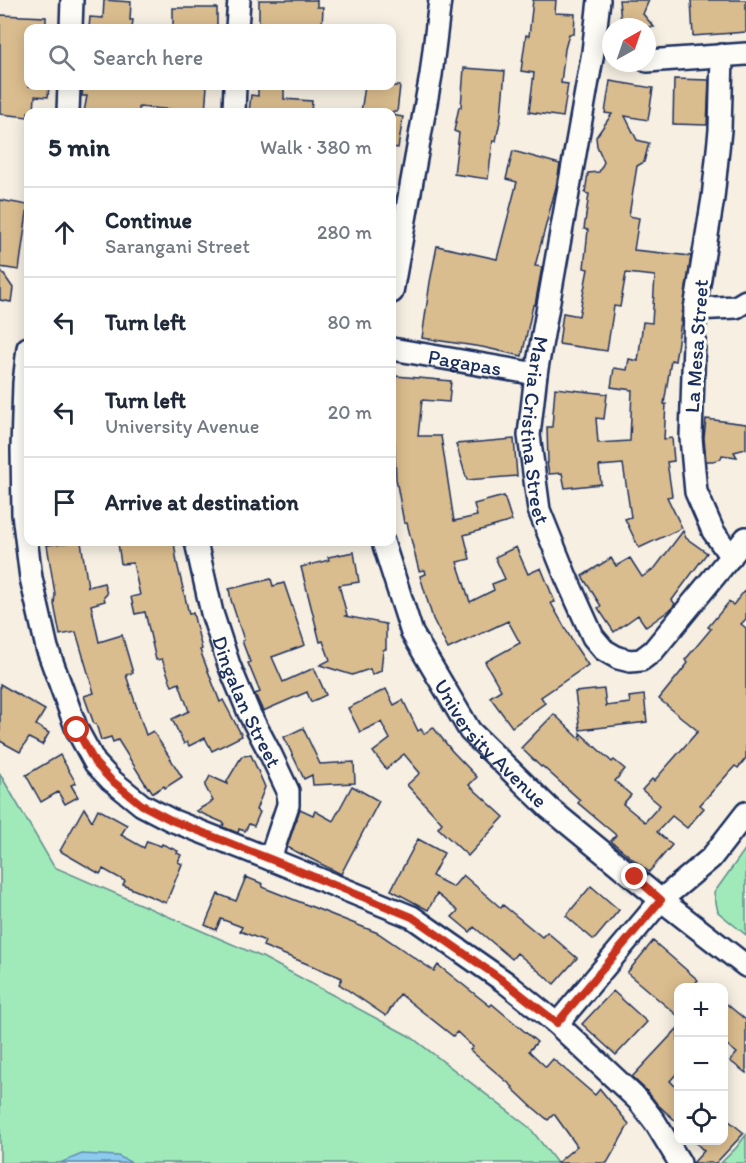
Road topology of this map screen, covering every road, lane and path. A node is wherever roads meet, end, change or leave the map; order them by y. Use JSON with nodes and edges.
{"nodes":[{"id":1,"x":72,"y":0,"type":"edge"},
{"id":2,"x":238,"y":0,"type":"edge"},
{"id":3,"x":440,"y":0,"type":"edge"},
{"id":4,"x":599,"y":0,"type":"edge"},
{"id":5,"x":71,"y":24,"type":"edge"},
{"id":6,"x":237,"y":24,"type":"edge"},
{"id":7,"x":602,"y":53,"type":"edge"},
{"id":8,"x":746,"y":54,"type":"edge"},
{"id":9,"x":722,"y":55,"type":"junction"},
{"id":10,"x":656,"y":60,"type":"edge"},
{"id":11,"x":69,"y":90,"type":"edge"},
{"id":12,"x":235,"y":90,"type":"edge"},
{"id":13,"x":68,"y":108,"type":"edge"},
{"id":14,"x":234,"y":108,"type":"edge"},
{"id":15,"x":396,"y":270,"type":"edge"},
{"id":16,"x":746,"y":301,"type":"edge"},
{"id":17,"x":695,"y":309,"type":"junction"},
{"id":18,"x":396,"y":350,"type":"edge"},
{"id":19,"x":536,"y":374,"type":"junction"},
{"id":20,"x":24,"y":385,"type":"edge"},
{"id":21,"x":24,"y":525,"type":"edge"},
{"id":22,"x":746,"y":538,"type":"edge"},
{"id":23,"x":27,"y":546,"type":"edge"},
{"id":24,"x":197,"y":546,"type":"edge"},
{"id":25,"x":384,"y":546,"type":"edge"},
{"id":26,"x":731,"y":556,"type":"junction"},
{"id":27,"x":746,"y":813,"type":"edge"},
{"id":28,"x":270,"y":859,"type":"junction"},
{"id":29,"x":661,"y":900,"type":"junction"},
{"id":30,"x":746,"y":966,"type":"edge"},
{"id":31,"x":557,"y":1023,"type":"junction"},
{"id":32,"x":680,"y":1163,"type":"edge"}],
"edges":[{"from":1,"to":5,"type":"street"},
{"from":2,"to":6,"type":"street"},
{"from":3,"to":15,"type":"street"},
{"from":4,"to":7,"type":"street","name":"Maria Cristina Street"},
{"from":7,"to":19,"type":"street","name":"Maria Cristina Street"},
{"from":8,"to":9,"type":"street"},
{"from":9,"to":10,"type":"street"},
{"from":9,"to":17,"type":"street","name":"La Mesa Street"},
{"from":11,"to":13,"type":"street"},
{"from":12,"to":14,"type":"street"},
{"from":16,"to":17,"type":"street"},
{"from":17,"to":26,"type":"street","name":"La Mesa Street"},
{"from":18,"to":19,"type":"street","name":"Pagapas"},
{"from":19,"to":26,"type":"street","name":"Maria Cristina Street"},
{"from":20,"to":21,"type":"street"},
{"from":22,"to":26,"type":"street","name":"Maria Cristina Street"},
{"from":23,"to":28,"type":"street"},
{"from":24,"to":28,"type":"street","name":"Dingalan Street"},
{"from":25,"to":29,"type":"street","name":"University Avenue"},
{"from":27,"to":29,"type":"street"},
{"from":28,"to":31,"type":"street"},
{"from":29,"to":30,"type":"street","name":"University Avenue"},
{"from":29,"to":31,"type":"street"},
{"from":31,"to":32,"type":"street"}]}
